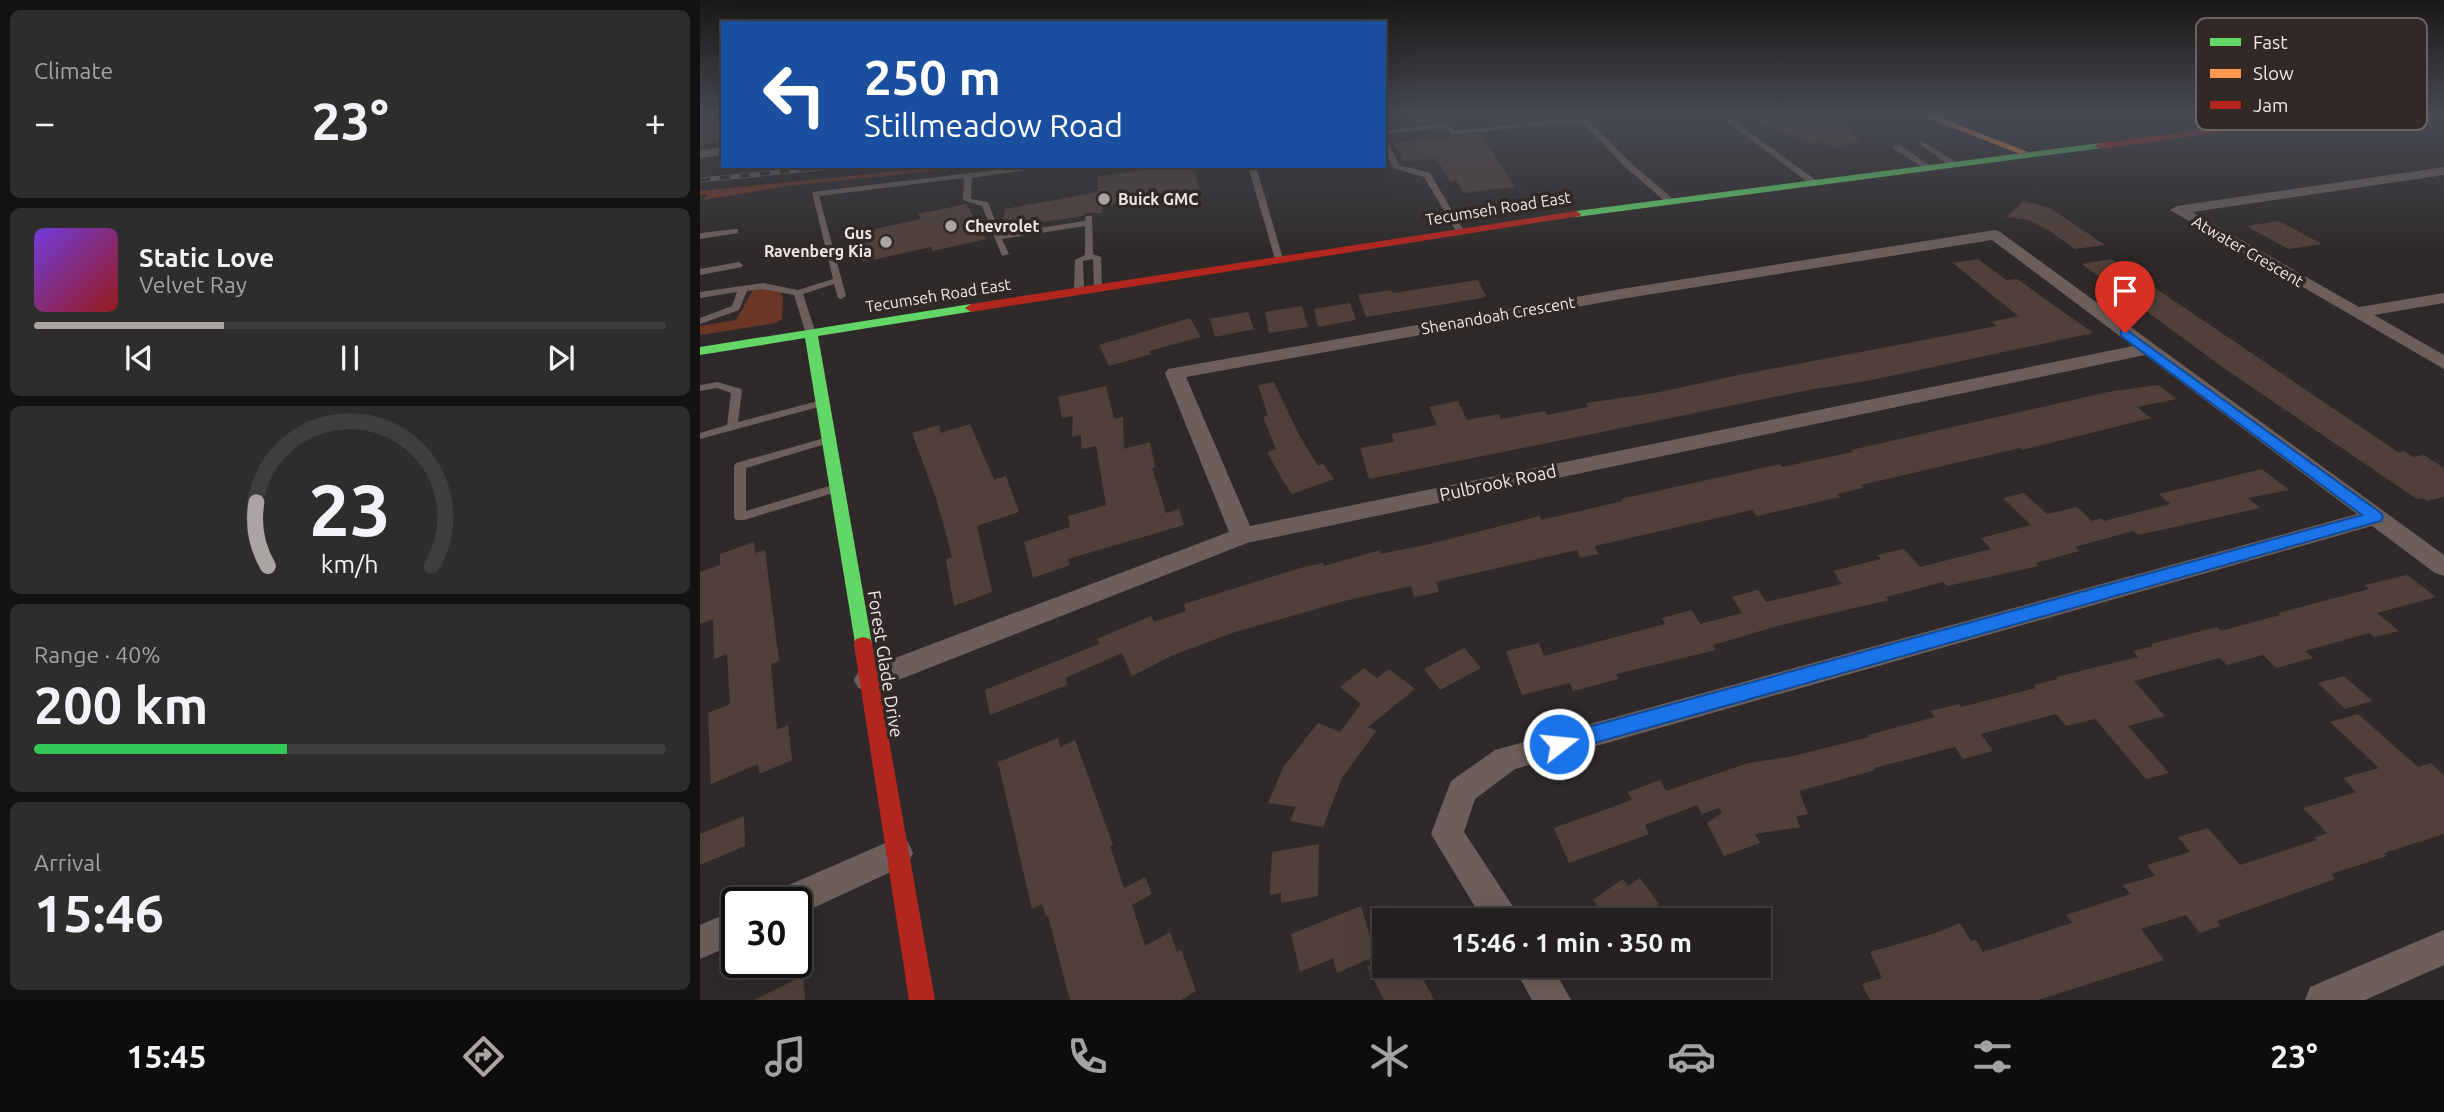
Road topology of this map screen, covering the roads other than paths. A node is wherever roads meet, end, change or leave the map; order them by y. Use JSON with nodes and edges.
{"nodes":[{"id":1,"x":1394,"y":161,"type":"edge"},
{"id":2,"x":1624,"y":161,"type":"edge"},
{"id":3,"x":1784,"y":161,"type":"edge"},
{"id":4,"x":1919,"y":161,"type":"edge"},
{"id":5,"x":1948,"y":161,"type":"edge"},
{"id":6,"x":1978,"y":161,"type":"edge"},
{"id":7,"x":1953,"y":164,"type":"junction"},
{"id":8,"x":1928,"y":167,"type":"junction"},
{"id":9,"x":1031,"y":168,"type":"edge"},
{"id":10,"x":1253,"y":168,"type":"edge"},
{"id":11,"x":2444,"y":172,"type":"edge"},
{"id":12,"x":968,"y":175,"type":"junction"},
{"id":13,"x":1813,"y":182,"type":"junction"},
{"id":14,"x":1670,"y":201,"type":"junction"},
{"id":15,"x":735,"y":231,"type":"dead end"},
{"id":16,"x":1460,"y":231,"type":"junction"},
{"id":17,"x":1996,"y":235,"type":"joint"},
{"id":18,"x":700,"y":236,"type":"edge"},
{"id":19,"x":997,"y":237,"type":"junction"},
{"id":20,"x":1005,"y":254,"type":"dead end"},
{"id":21,"x":1089,"y":256,"type":"junction"},
{"id":22,"x":1279,"y":259,"type":"junction"},
{"id":23,"x":739,"y":265,"type":"dead end"},
{"id":24,"x":700,"y":272,"type":"edge"},
{"id":25,"x":838,"y":280,"type":"junction"},
{"id":26,"x":1099,"y":287,"type":"junction"},
{"id":27,"x":743,"y":289,"type":"junction"},
{"id":28,"x":1079,"y":290,"type":"junction"},
{"id":29,"x":798,"y":293,"type":"junction"},
{"id":30,"x":700,"y":295,"type":"edge"},
{"id":31,"x":841,"y":296,"type":"dead end"},
{"id":32,"x":2444,"y":298,"type":"edge"},
{"id":33,"x":2357,"y":313,"type":"junction"},
{"id":34,"x":701,"y":320,"type":"edge"},
{"id":35,"x":811,"y":334,"type":"junction"},
{"id":36,"x":2147,"y":349,"type":"junction"},
{"id":37,"x":700,"y":351,"type":"edge"},
{"id":38,"x":2444,"y":363,"type":"edge"},
{"id":39,"x":700,"y":388,"type":"edge"},
{"id":40,"x":822,"y":403,"type":"junction"},
{"id":41,"x":732,"y":428,"type":"junction"},
{"id":42,"x":700,"y":436,"type":"edge"},
{"id":43,"x":828,"y":440,"type":"junction"},
{"id":44,"x":836,"y":488,"type":"junction"},
{"id":45,"x":2375,"y":517,"type":"junction"},
{"id":46,"x":1242,"y":536,"type":"junction"},
{"id":47,"x":2444,"y":567,"type":"edge"},
{"id":48,"x":868,"y":680,"type":"junction"},
{"id":49,"x":897,"y":853,"type":"junction"},
{"id":50,"x":812,"y":892,"type":"edge"},
{"id":51,"x":1494,"y":908,"type":"edge"},
{"id":52,"x":721,"y":933,"type":"edge"},
{"id":53,"x":700,"y":942,"type":"edge"},
{"id":54,"x":2444,"y":947,"type":"edge"},
{"id":55,"x":1539,"y":978,"type":"edge"},
{"id":56,"x":922,"y":1000,"type":"edge"},
{"id":57,"x":1553,"y":1000,"type":"edge"},
{"id":58,"x":2323,"y":1000,"type":"edge"}],
"edges":[{"from":1,"to":16,"type":"lane"},
{"from":2,"to":14,"type":"lane"},
{"from":3,"to":13,"type":"lane"},
{"from":4,"to":8,"type":"lane"},
{"from":5,"to":7,"type":"lane"},
{"from":6,"to":7,"type":"main road","name":"Tecumseh Road East"},
{"from":7,"to":8,"type":"main road","name":"Tecumseh Road East"},
{"from":8,"to":13,"type":"main road","name":"Tecumseh Road East"},
{"from":9,"to":12,"type":"lane"},
{"from":10,"to":22,"type":"lane"},
{"from":11,"to":33,"type":"street","name":"Atwater Crescent"},
{"from":12,"to":19,"type":"lane"},
{"from":12,"to":25,"type":"lane"},
{"from":13,"to":14,"type":"main road","name":"Tecumseh Road East"},
{"from":14,"to":16,"type":"main road","name":"Tecumseh Road East"},
{"from":15,"to":18,"type":"lane"},
{"from":16,"to":22,"type":"main road","name":"Tecumseh Road East"},
{"from":17,"to":36,"type":"street"},
{"from":17,"to":46,"type":"street","name":"Shenandoah Crescent"},
{"from":19,"to":20,"type":"lane"},
{"from":19,"to":21,"type":"lane"},
{"from":21,"to":26,"type":"lane"},
{"from":21,"to":28,"type":"lane"},
{"from":22,"to":26,"type":"main road","name":"Tecumseh Road East"},
{"from":23,"to":24,"type":"lane"},
{"from":25,"to":29,"type":"lane"},
{"from":25,"to":31,"type":"lane"},
{"from":26,"to":28,"type":"main road","name":"Tecumseh Road East"},
{"from":27,"to":29,"type":"lane"},
{"from":27,"to":30,"type":"lane"},
{"from":27,"to":34,"type":"lane"},
{"from":28,"to":35,"type":"main road","name":"Tecumseh Road East"},
{"from":29,"to":35,"type":"lane"},
{"from":32,"to":33,"type":"street"},
{"from":33,"to":38,"type":"street","name":"Atwater Crescent"},
{"from":35,"to":37,"type":"main road","name":"Tecumseh Road East"},
{"from":35,"to":40,"type":"main road","name":"Forest Glade Drive"},
{"from":36,"to":45,"type":"street"},
{"from":36,"to":46,"type":"street","name":"Pulbrook Road"},
{"from":39,"to":41,"type":"lane"},
{"from":40,"to":41,"type":"lane"},
{"from":40,"to":43,"type":"main road","name":"Forest Glade Drive"},
{"from":41,"to":42,"type":"lane"},
{"from":43,"to":44,"type":"main road","name":"Forest Glade Drive"},
{"from":43,"to":44,"type":"lane"},
{"from":44,"to":48,"type":"main road","name":"Forest Glade Drive"},
{"from":45,"to":47,"type":"street"},
{"from":45,"to":51,"type":"street"},
{"from":46,"to":48,"type":"street","name":"Pulbrook Road"},
{"from":48,"to":49,"type":"main road","name":"Forest Glade Drive"},
{"from":49,"to":50,"type":"street"},
{"from":49,"to":56,"type":"main road","name":"Forest Glade Drive"},
{"from":52,"to":53,"type":"street"},
{"from":54,"to":58,"type":"street"},
{"from":55,"to":57,"type":"street"}]}
